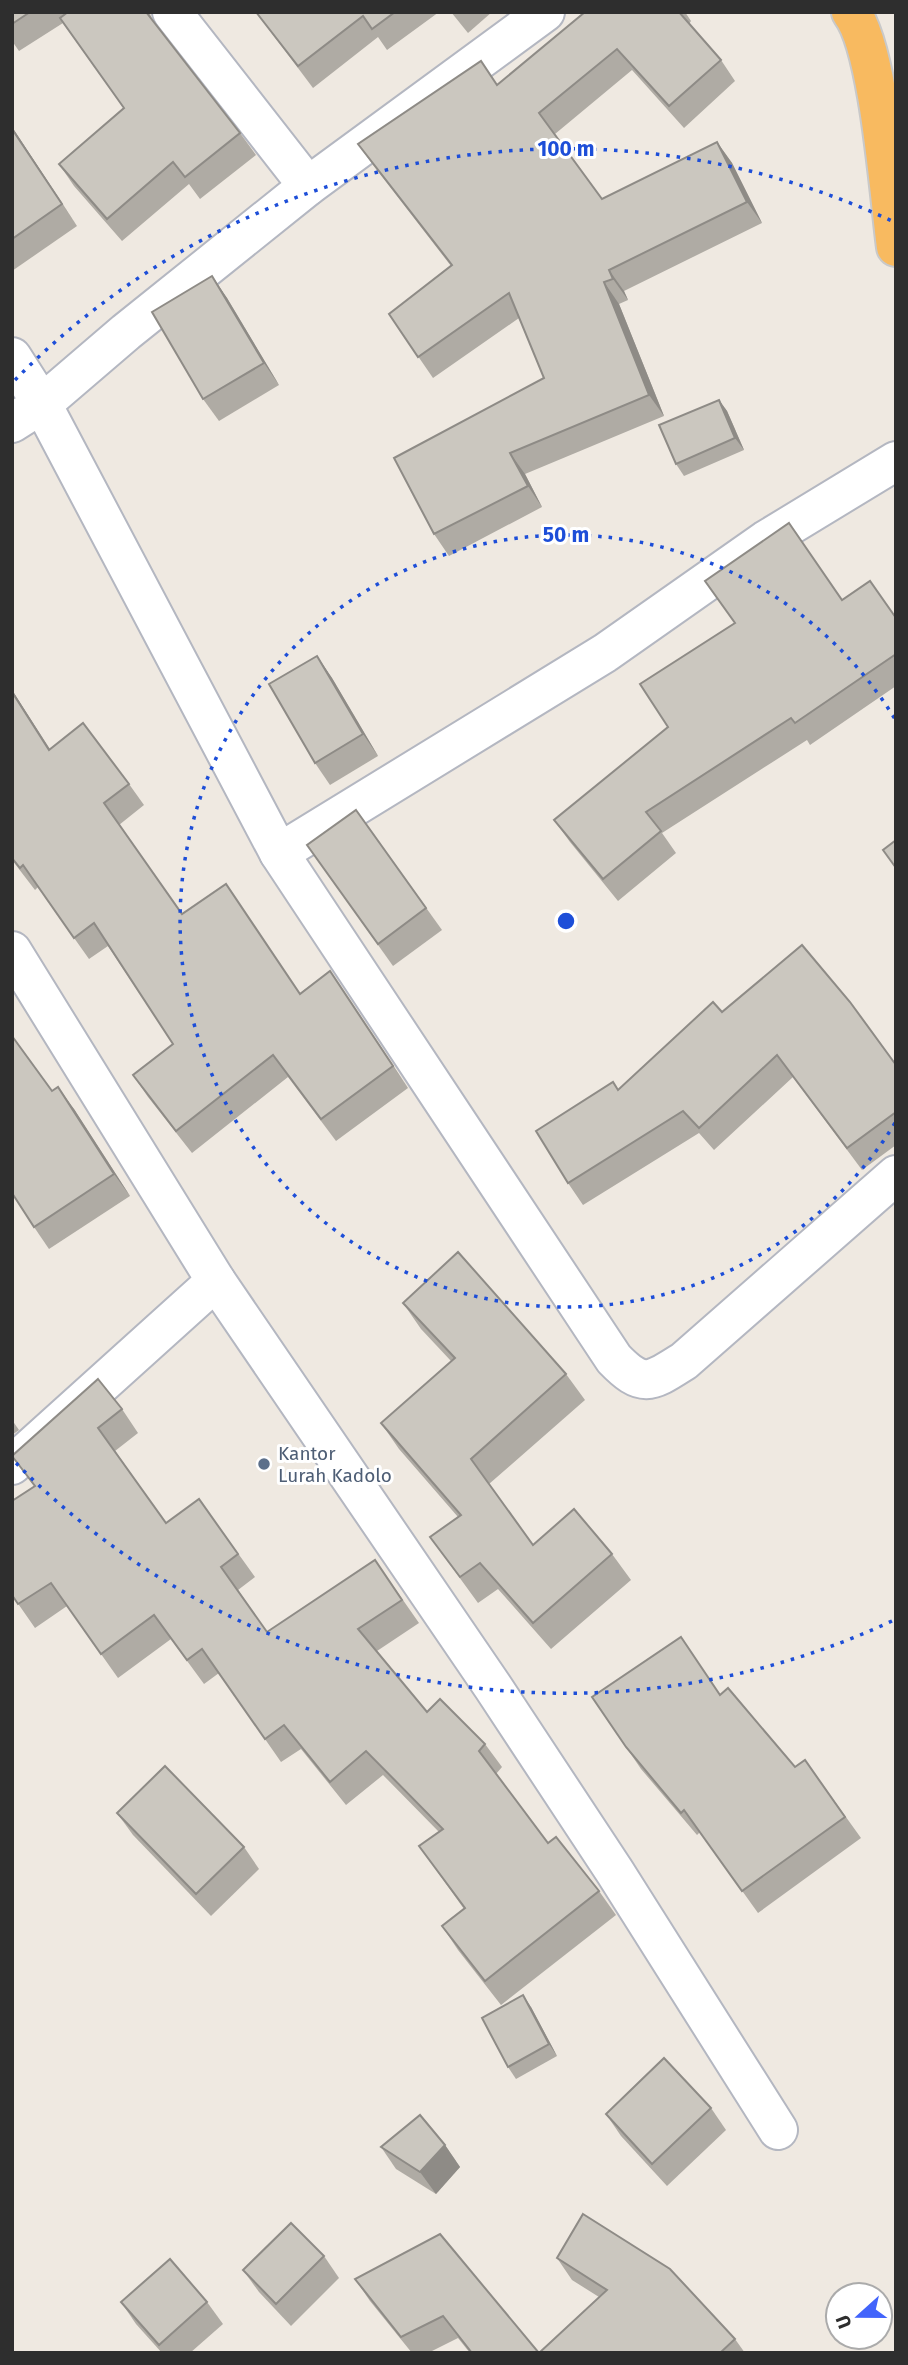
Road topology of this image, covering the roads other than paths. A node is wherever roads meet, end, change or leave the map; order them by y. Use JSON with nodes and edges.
{"nodes":[{"id":1,"x":172,"y":12,"type":"edge"},
{"id":2,"x":545,"y":12,"type":"edge"},
{"id":3,"x":851,"y":12,"type":"edge"},
{"id":4,"x":308,"y":186,"type":"junction"},
{"id":5,"x":896,"y":247,"type":"edge"},
{"id":6,"x":12,"y":356,"type":"edge"},
{"id":7,"x":27,"y":414,"type":"edge"},
{"id":8,"x":896,"y":461,"type":"edge"},
{"id":9,"x":279,"y":853,"type":"junction"},
{"id":10,"x":12,"y":951,"type":"edge"},
{"id":11,"x":896,"y":1175,"type":"edge"},
{"id":12,"x":216,"y":1281,"type":"junction"},
{"id":13,"x":12,"y":1465,"type":"edge"},
{"id":14,"x":778,"y":2130,"type":"dead end"}],
"edges":[{"from":1,"to":4,"type":"street"},
{"from":2,"to":4,"type":"street"},
{"from":3,"to":5,"type":"highway"},
{"from":4,"to":7,"type":"street"},
{"from":6,"to":7,"type":"street"},
{"from":7,"to":9,"type":"street"},
{"from":8,"to":9,"type":"street"},
{"from":9,"to":11,"type":"street"},
{"from":10,"to":12,"type":"street"},
{"from":12,"to":13,"type":"street"},
{"from":12,"to":14,"type":"street"}]}
